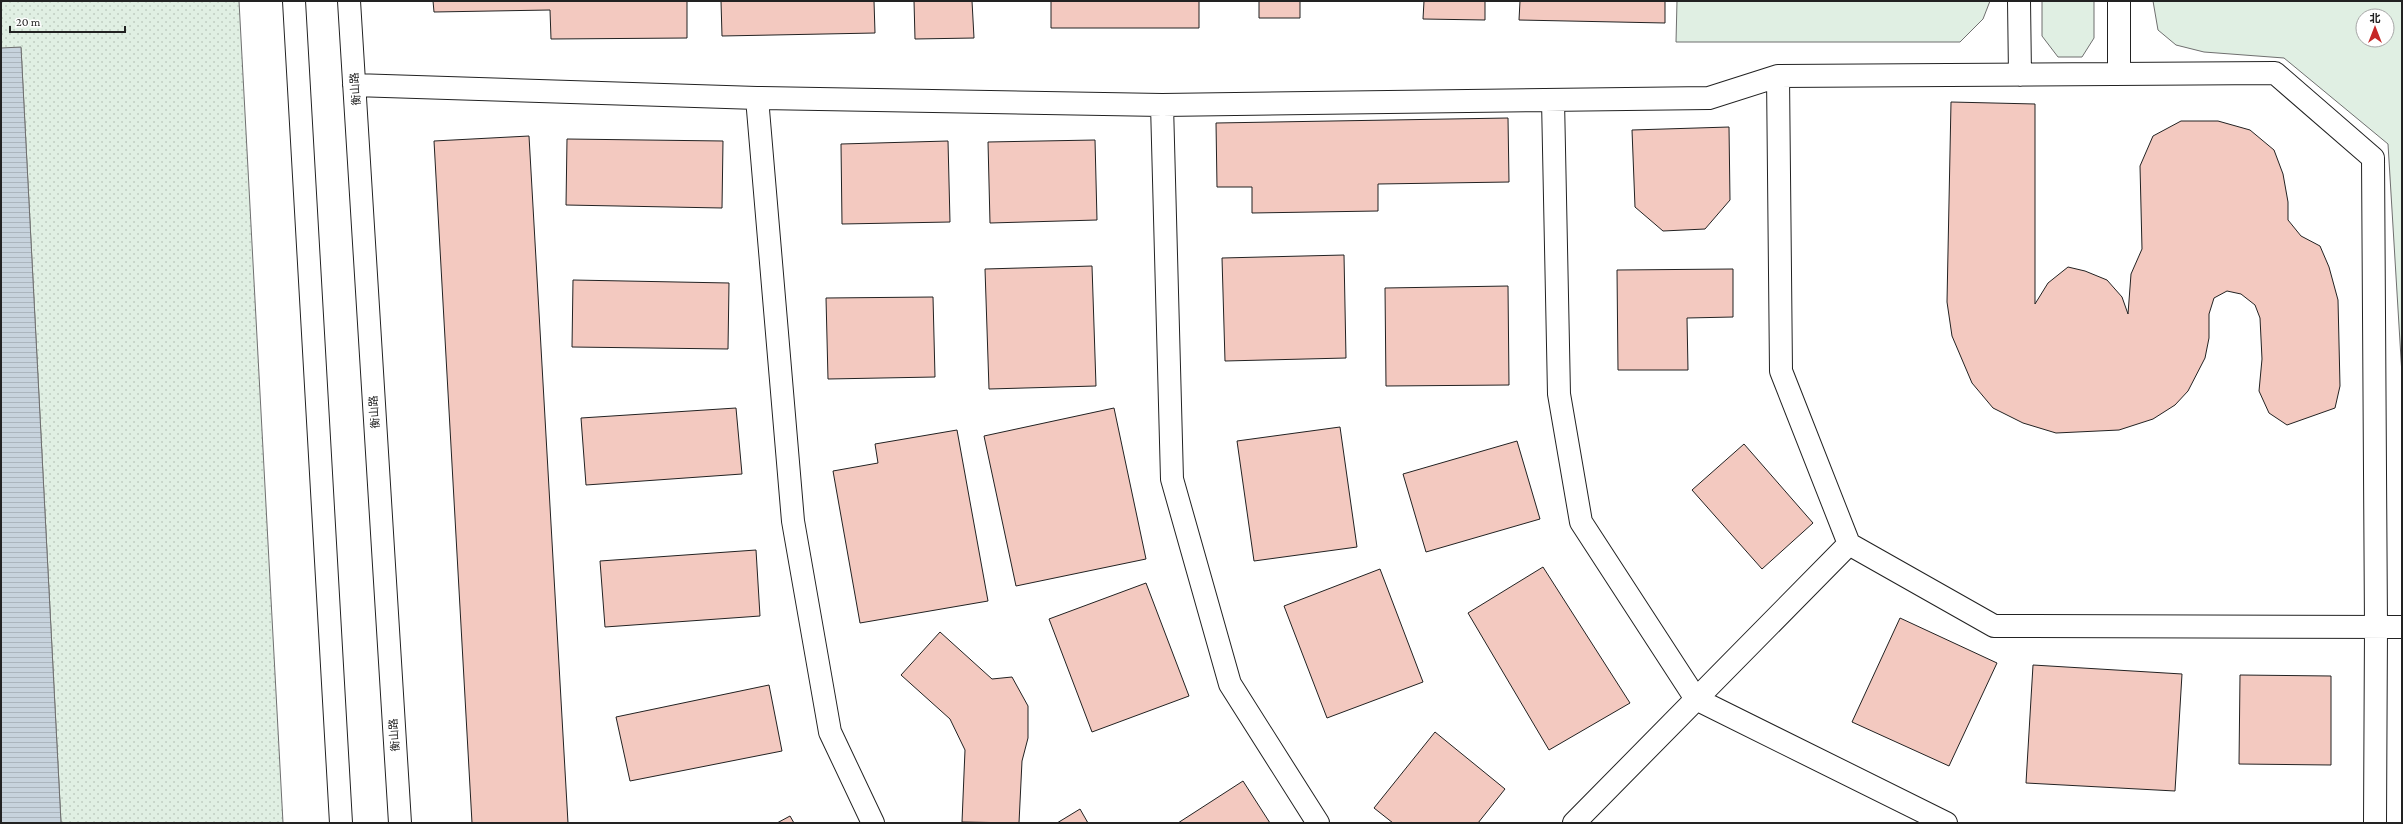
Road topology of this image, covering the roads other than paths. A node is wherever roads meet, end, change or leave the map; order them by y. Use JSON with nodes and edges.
{"nodes":[{"id":1,"x":294,"y":1,"type":"edge"},
{"id":2,"x":349,"y":1,"type":"edge"},
{"id":3,"x":2019,"y":1,"type":"edge"},
{"id":4,"x":2119,"y":1,"type":"edge"},
{"id":5,"x":2020,"y":74,"type":"junction"},
{"id":6,"x":2119,"y":74,"type":"junction"},
{"id":7,"x":1778,"y":76,"type":"junction"},
{"id":8,"x":354,"y":85,"type":"junction"},
{"id":9,"x":757,"y":98,"type":"junction"},
{"id":10,"x":1553,"y":100,"type":"junction"},
{"id":11,"x":1162,"y":105,"type":"junction"},
{"id":12,"x":1849,"y":544,"type":"junction"},
{"id":13,"x":2376,"y":627,"type":"junction"},
{"id":14,"x":2402,"y":627,"type":"edge"},
{"id":15,"x":1696,"y":699,"type":"junction"},
{"id":16,"x":341,"y":823,"type":"edge"},
{"id":17,"x":400,"y":823,"type":"edge"},
{"id":18,"x":873,"y":823,"type":"edge"},
{"id":19,"x":1318,"y":823,"type":"edge"},
{"id":20,"x":1574,"y":823,"type":"edge"},
{"id":21,"x":1946,"y":823,"type":"edge"},
{"id":22,"x":2375,"y":823,"type":"edge"}],
"edges":[{"from":1,"to":16,"type":"street"},
{"from":2,"to":8,"type":"street","name":"衡山路"},
{"from":3,"to":5,"type":"street"},
{"from":4,"to":6,"type":"street"},
{"from":5,"to":6,"type":"street"},
{"from":5,"to":7,"type":"street"},
{"from":6,"to":13,"type":"street"},
{"from":7,"to":10,"type":"street"},
{"from":7,"to":12,"type":"street"},
{"from":8,"to":9,"type":"street"},
{"from":8,"to":17,"type":"street","name":"衡山路"},
{"from":9,"to":11,"type":"street"},
{"from":9,"to":18,"type":"street"},
{"from":10,"to":11,"type":"street"},
{"from":10,"to":15,"type":"street"},
{"from":11,"to":19,"type":"street"},
{"from":12,"to":13,"type":"street"},
{"from":12,"to":15,"type":"street"},
{"from":13,"to":14,"type":"street"},
{"from":13,"to":22,"type":"street"},
{"from":15,"to":20,"type":"street"},
{"from":15,"to":21,"type":"street"}]}
